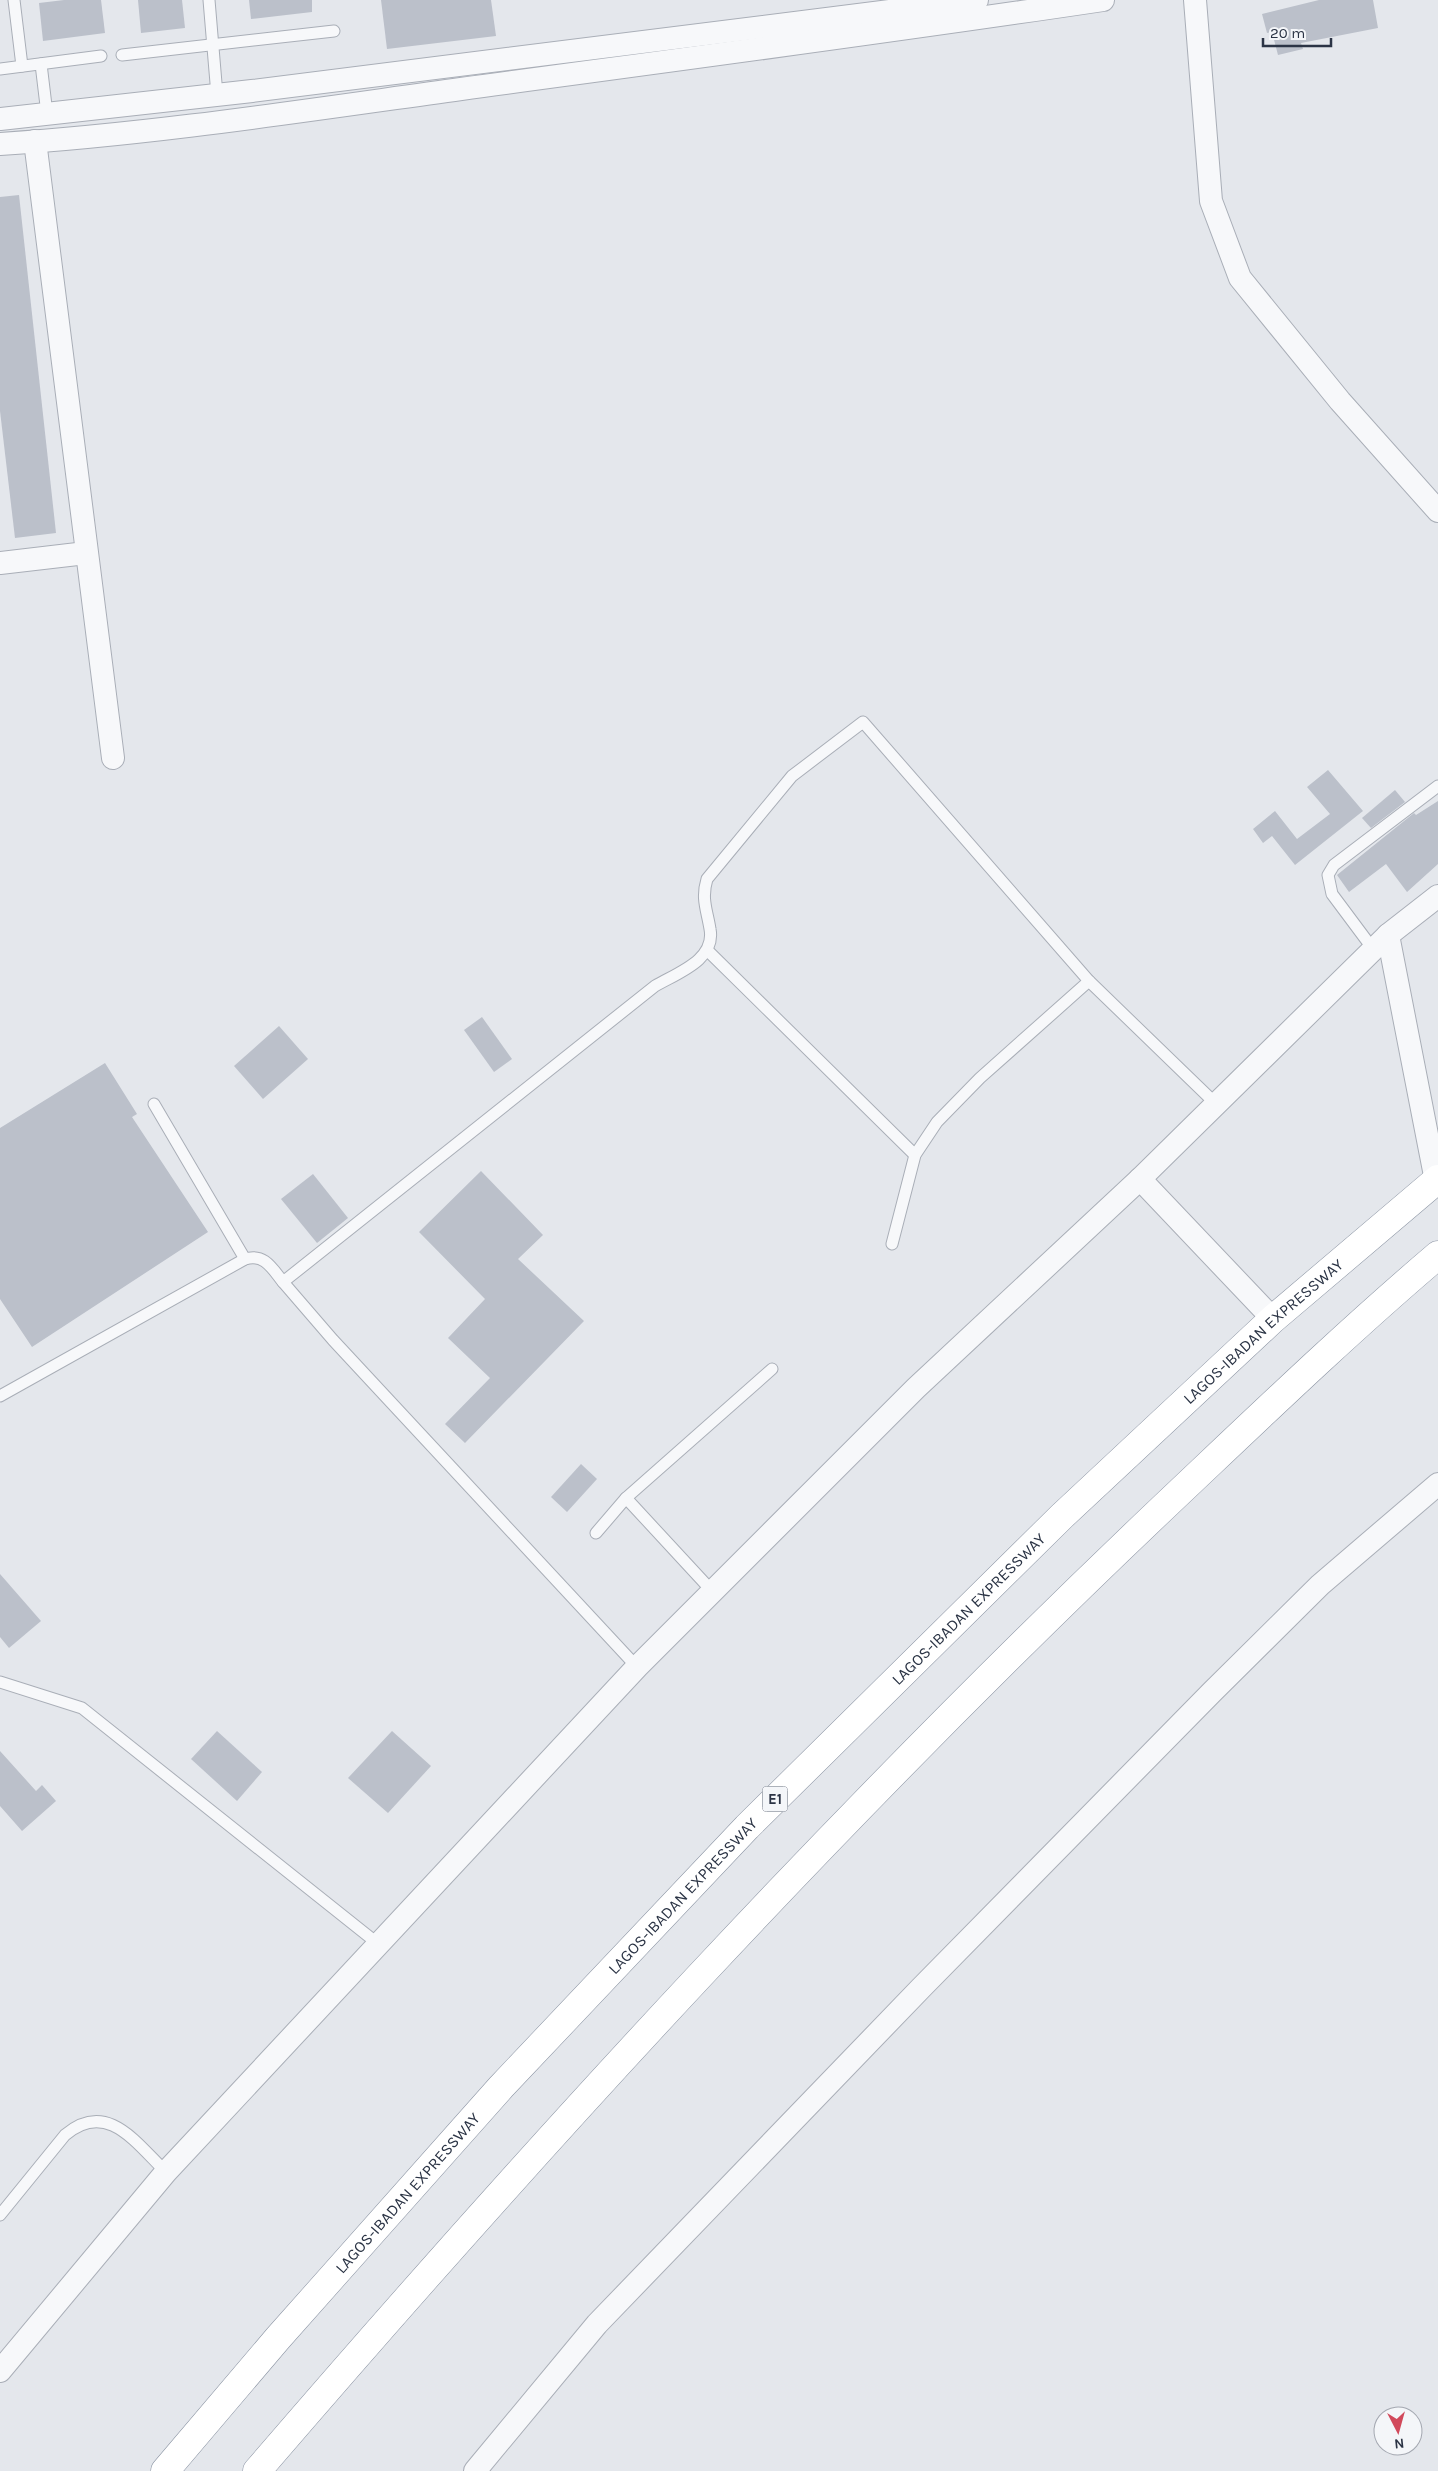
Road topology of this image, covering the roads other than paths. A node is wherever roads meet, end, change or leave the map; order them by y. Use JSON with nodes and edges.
{"nodes":[{"id":1,"x":14,"y":0,"type":"edge"},
{"id":2,"x":209,"y":0,"type":"edge"},
{"id":3,"x":977,"y":0,"type":"edge"},
{"id":4,"x":1103,"y":0,"type":"edge"},
{"id":5,"x":1195,"y":0,"type":"edge"},
{"id":6,"x":334,"y":31,"type":"dead end"},
{"id":7,"x":213,"y":45,"type":"junction"},
{"id":8,"x":122,"y":55,"type":"dead end"},
{"id":9,"x":102,"y":56,"type":"dead end"},
{"id":10,"x":41,"y":64,"type":"junction"},
{"id":11,"x":466,"y":64,"type":"junction"},
{"id":12,"x":22,"y":66,"type":"junction"},
{"id":13,"x":0,"y":68,"type":"edge"},
{"id":14,"x":471,"y":88,"type":"junction"},
{"id":15,"x":217,"y":94,"type":"junction"},
{"id":16,"x":96,"y":109,"type":"junction"},
{"id":17,"x":47,"y":114,"type":"junction"},
{"id":18,"x":0,"y":119,"type":"edge"},
{"id":19,"x":99,"y":135,"type":"junction"},
{"id":20,"x":35,"y":142,"type":"junction"},
{"id":21,"x":0,"y":144,"type":"edge"},
{"id":22,"x":1438,"y":511,"type":"edge"},
{"id":23,"x":86,"y":553,"type":"junction"},
{"id":24,"x":0,"y":563,"type":"edge"},
{"id":25,"x":113,"y":758,"type":"dead end"},
{"id":26,"x":1438,"y":786,"type":"edge"},
{"id":27,"x":1438,"y":896,"type":"edge"},
{"id":28,"x":1380,"y":942,"type":"junction"},
{"id":29,"x":708,"y":951,"type":"junction"},
{"id":30,"x":1089,"y":981,"type":"junction"},
{"id":31,"x":1215,"y":1103,"type":"junction"},
{"id":32,"x":154,"y":1104,"type":"dead end"},
{"id":33,"x":915,"y":1155,"type":"junction"},
{"id":34,"x":1140,"y":1179,"type":"junction"},
{"id":35,"x":1437,"y":1180,"type":"edge"},
{"id":36,"x":892,"y":1244,"type":"dead end"},
{"id":37,"x":1438,"y":1255,"type":"edge"},
{"id":38,"x":245,"y":1258,"type":"junction"},
{"id":39,"x":283,"y":1282,"type":"junction"},
{"id":40,"x":1273,"y":1319,"type":"junction"},
{"id":41,"x":772,"y":1369,"type":"dead end"},
{"id":42,"x":0,"y":1396,"type":"edge"},
{"id":43,"x":1438,"y":1484,"type":"edge"},
{"id":44,"x":626,"y":1498,"type":"junction"},
{"id":45,"x":596,"y":1533,"type":"dead end"},
{"id":46,"x":712,"y":1592,"type":"junction"},
{"id":47,"x":637,"y":1667,"type":"junction"},
{"id":48,"x":0,"y":1682,"type":"edge"},
{"id":49,"x":377,"y":1943,"type":"junction"},
{"id":50,"x":166,"y":2172,"type":"junction"},
{"id":51,"x":0,"y":2215,"type":"edge"},
{"id":52,"x":0,"y":2371,"type":"edge"},
{"id":53,"x":165,"y":2471,"type":"edge"},
{"id":54,"x":256,"y":2471,"type":"edge"},
{"id":55,"x":475,"y":2471,"type":"edge"}],
"edges":[{"from":1,"to":12,"type":"lane"},
{"from":2,"to":7,"type":"lane"},
{"from":3,"to":11,"type":"street"},
{"from":4,"to":14,"type":"street"},
{"from":5,"to":22,"type":"street"},
{"from":6,"to":7,"type":"lane"},
{"from":7,"to":8,"type":"lane"},
{"from":7,"to":15,"type":"lane"},
{"from":9,"to":10,"type":"lane"},
{"from":10,"to":12,"type":"lane"},
{"from":10,"to":17,"type":"lane"},
{"from":11,"to":14,"type":"street"},
{"from":11,"to":15,"type":"street"},
{"from":12,"to":13,"type":"lane"},
{"from":14,"to":19,"type":"street"},
{"from":15,"to":16,"type":"street"},
{"from":16,"to":17,"type":"street"},
{"from":16,"to":19,"type":"street"},
{"from":17,"to":18,"type":"street"},
{"from":19,"to":20,"type":"street"},
{"from":20,"to":21,"type":"street"},
{"from":20,"to":23,"type":"street"},
{"from":23,"to":24,"type":"street"},
{"from":23,"to":25,"type":"street"},
{"from":26,"to":28,"type":"lane"},
{"from":27,"to":28,"type":"street"},
{"from":28,"to":31,"type":"street"},
{"from":28,"to":35,"type":"street"},
{"from":29,"to":30,"type":"lane"},
{"from":29,"to":33,"type":"lane"},
{"from":29,"to":39,"type":"lane"},
{"from":30,"to":31,"type":"lane"},
{"from":30,"to":33,"type":"lane"},
{"from":31,"to":34,"type":"street"},
{"from":32,"to":38,"type":"lane"},
{"from":33,"to":36,"type":"lane"},
{"from":34,"to":40,"type":"street"},
{"from":34,"to":46,"type":"street"},
{"from":35,"to":40,"type":"highway","name":"LAGOS-IBADAN EXPRESSWAY","number":"E1"},
{"from":37,"to":54,"type":"highway"},
{"from":38,"to":39,"type":"lane"},
{"from":38,"to":42,"type":"lane"},
{"from":39,"to":47,"type":"lane"},
{"from":40,"to":53,"type":"highway","name":"LAGOS-IBADAN EXPRESSWAY","number":"E1"},
{"from":41,"to":44,"type":"lane"},
{"from":43,"to":55,"type":"street"},
{"from":44,"to":45,"type":"lane"},
{"from":44,"to":46,"type":"lane"},
{"from":46,"to":47,"type":"street"},
{"from":47,"to":49,"type":"street"},
{"from":48,"to":49,"type":"lane"},
{"from":49,"to":50,"type":"street"},
{"from":50,"to":51,"type":"lane"},
{"from":50,"to":52,"type":"street"}]}
